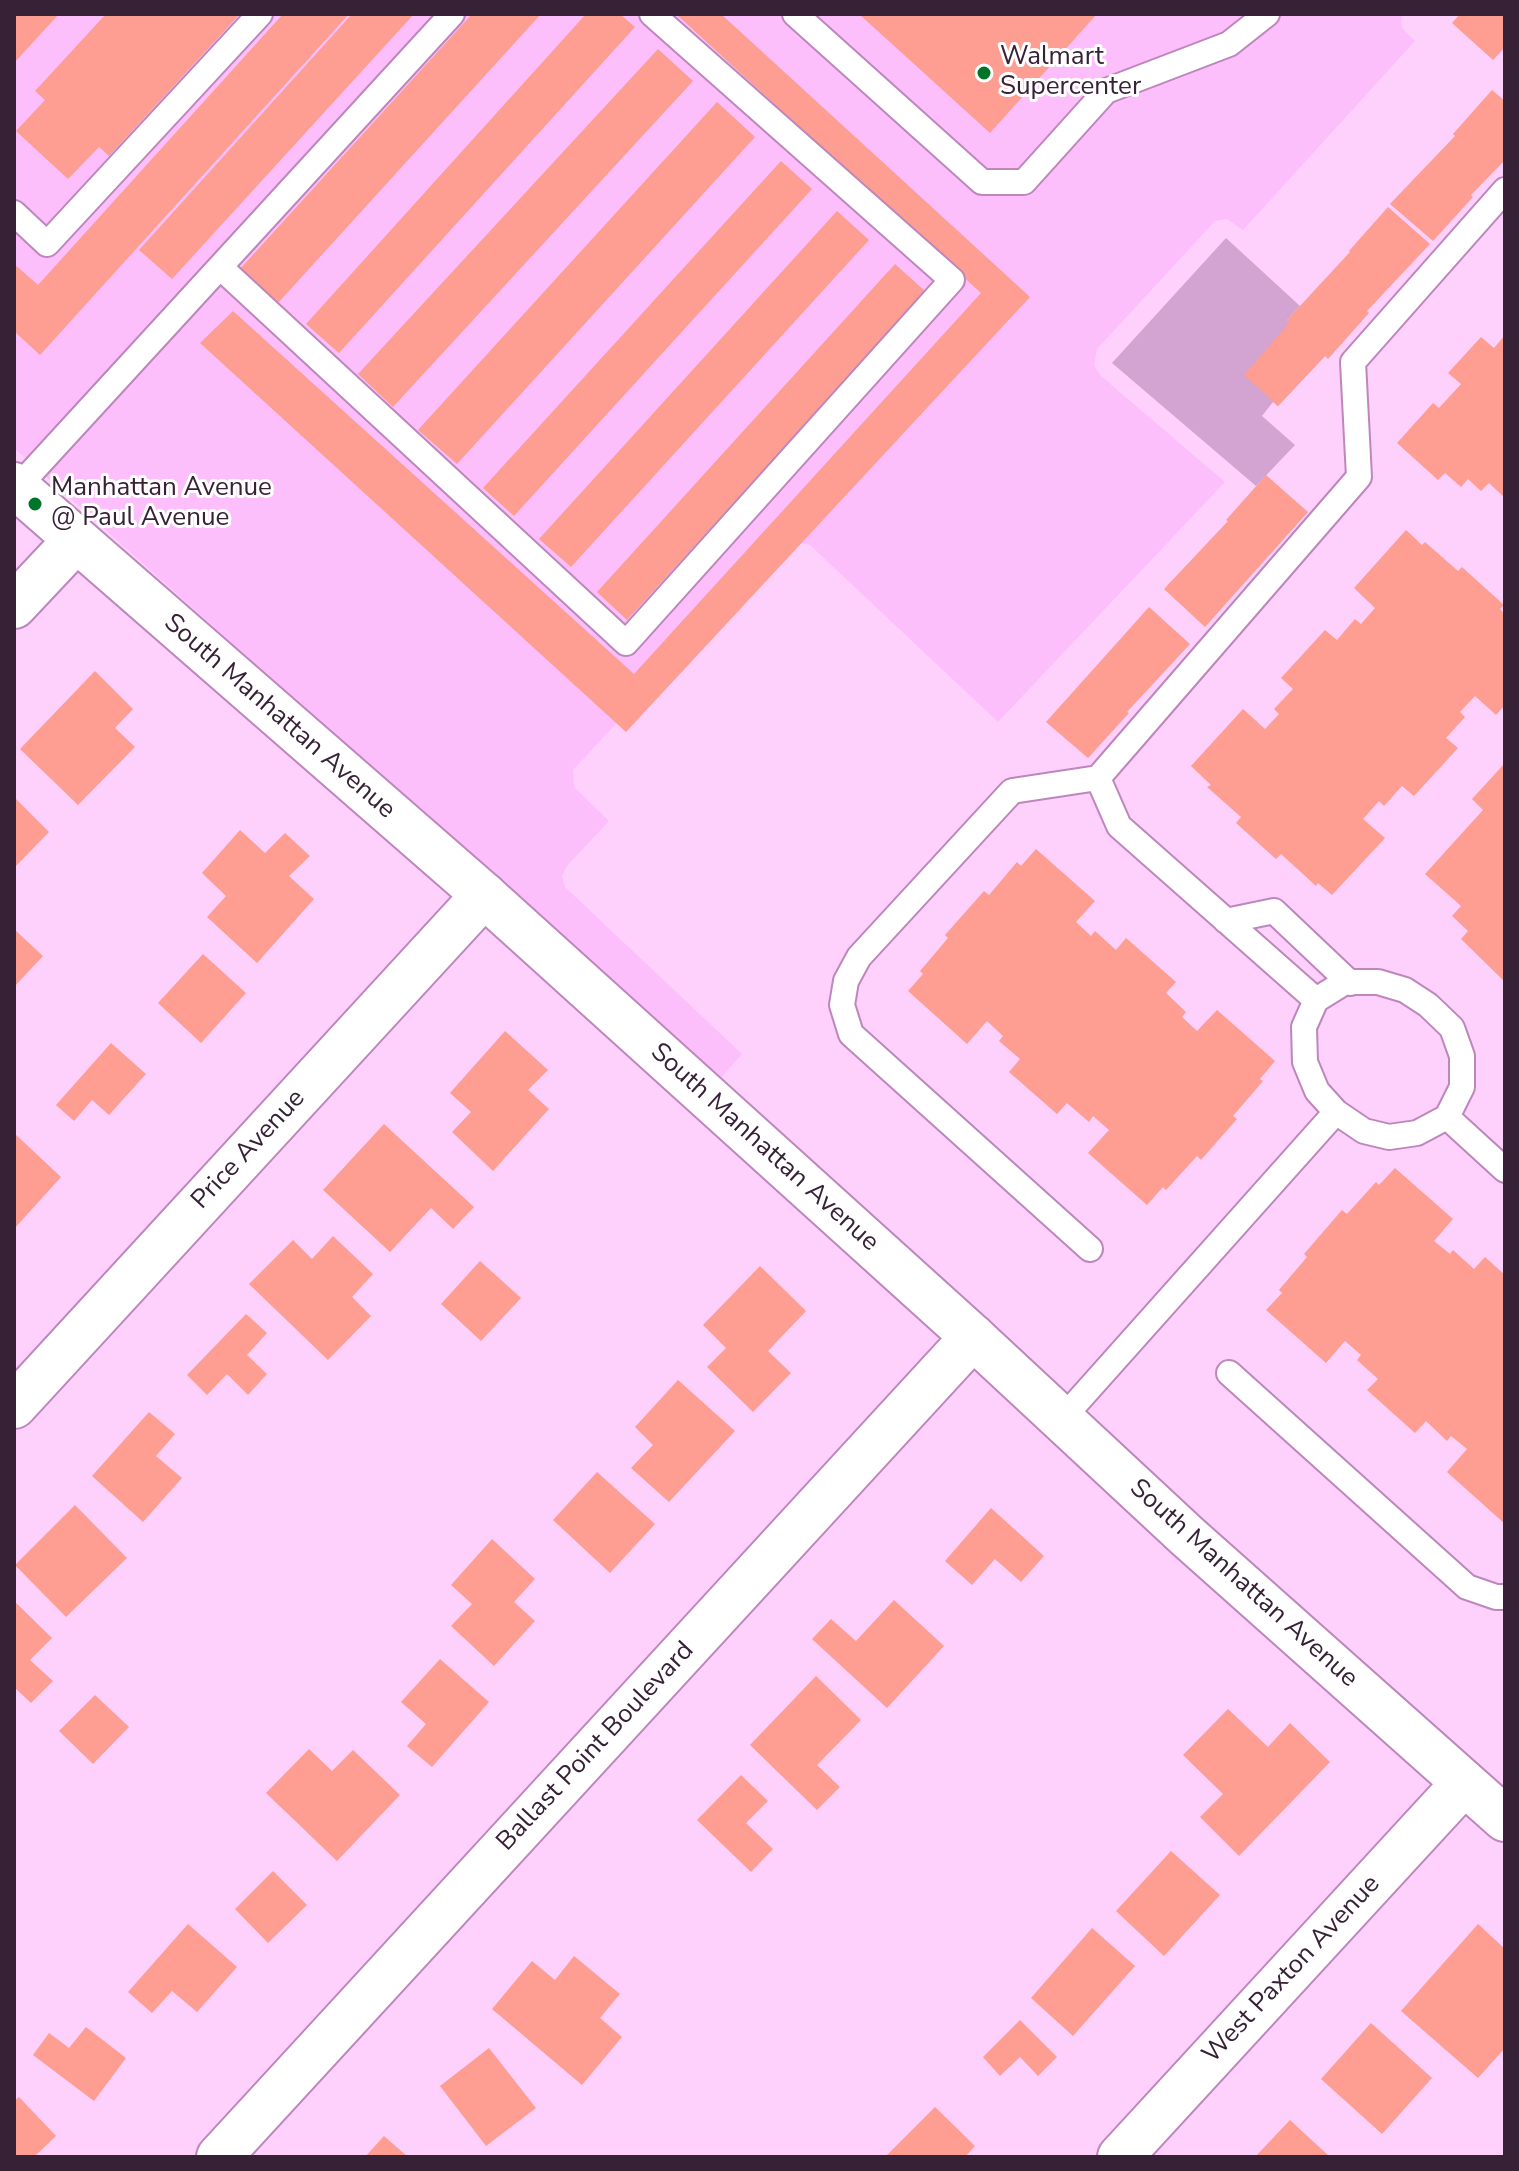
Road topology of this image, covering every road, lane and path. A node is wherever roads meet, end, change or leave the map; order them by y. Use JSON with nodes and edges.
{"nodes":[{"id":1,"x":260,"y":14,"type":"edge"},
{"id":2,"x":452,"y":14,"type":"edge"},
{"id":3,"x":652,"y":14,"type":"edge"},
{"id":4,"x":795,"y":14,"type":"edge"},
{"id":5,"x":1267,"y":14,"type":"edge"},
{"id":6,"x":1505,"y":190,"type":"edge"},
{"id":7,"x":14,"y":213,"type":"edge"},
{"id":8,"x":220,"y":267,"type":"junction"},
{"id":9,"x":15,"y":487,"type":"edge"},
{"id":10,"x":76,"y":540,"type":"junction"},
{"id":11,"x":14,"y":606,"type":"edge"},
{"id":12,"x":1098,"y":778,"type":"junction"},
{"id":13,"x":484,"y":895,"type":"junction"},
{"id":14,"x":1226,"y":921,"type":"junction"},
{"id":15,"x":1350,"y":983,"type":"junction"},
{"id":16,"x":1316,"y":1000,"type":"junction"},
{"id":17,"x":1336,"y":1112,"type":"junction"},
{"id":18,"x":1447,"y":1117,"type":"junction"},
{"id":19,"x":1505,"y":1170,"type":"edge"},
{"id":20,"x":1090,"y":1249,"type":"dead end"},
{"id":21,"x":973,"y":1337,"type":"junction"},
{"id":22,"x":1229,"y":1373,"type":"dead end"},
{"id":23,"x":14,"y":1406,"type":"edge"},
{"id":24,"x":1062,"y":1419,"type":"junction"},
{"id":25,"x":1505,"y":1597,"type":"edge"},
{"id":26,"x":1464,"y":1783,"type":"junction"},
{"id":27,"x":1505,"y":1819,"type":"edge"},
{"id":28,"x":219,"y":2157,"type":"edge"},
{"id":29,"x":1120,"y":2157,"type":"edge"}],
"edges":[{"from":1,"to":7,"type":"lane"},
{"from":2,"to":8,"type":"lane"},
{"from":3,"to":8,"type":"lane"},
{"from":4,"to":5,"type":"lane"},
{"from":6,"to":12,"type":"lane"},
{"from":8,"to":9,"type":"lane"},
{"from":9,"to":10,"type":"street","name":"South Manhattan Avenue"},
{"from":10,"to":11,"type":"street"},
{"from":10,"to":13,"type":"street","name":"South Manhattan Avenue"},
{"from":12,"to":14,"type":"lane"},
{"from":12,"to":20,"type":"lane"},
{"from":13,"to":21,"type":"street","name":"South Manhattan Avenue"},
{"from":13,"to":23,"type":"street","name":"Price Avenue"},
{"from":14,"to":15,"type":"lane"},
{"from":14,"to":16,"type":"lane"},
{"from":15,"to":16,"type":"lane"},
{"from":15,"to":18,"type":"lane"},
{"from":16,"to":17,"type":"lane"},
{"from":17,"to":18,"type":"lane"},
{"from":17,"to":24,"type":"lane"},
{"from":18,"to":19,"type":"lane"},
{"from":21,"to":24,"type":"street","name":"South Manhattan Avenue"},
{"from":21,"to":28,"type":"street","name":"Ballast Point Boulevard"},
{"from":22,"to":25,"type":"lane"},
{"from":24,"to":26,"type":"street","name":"South Manhattan Avenue"},
{"from":26,"to":27,"type":"street","name":"South Manhattan Avenue"},
{"from":26,"to":29,"type":"street","name":"West Paxton Avenue"}]}
